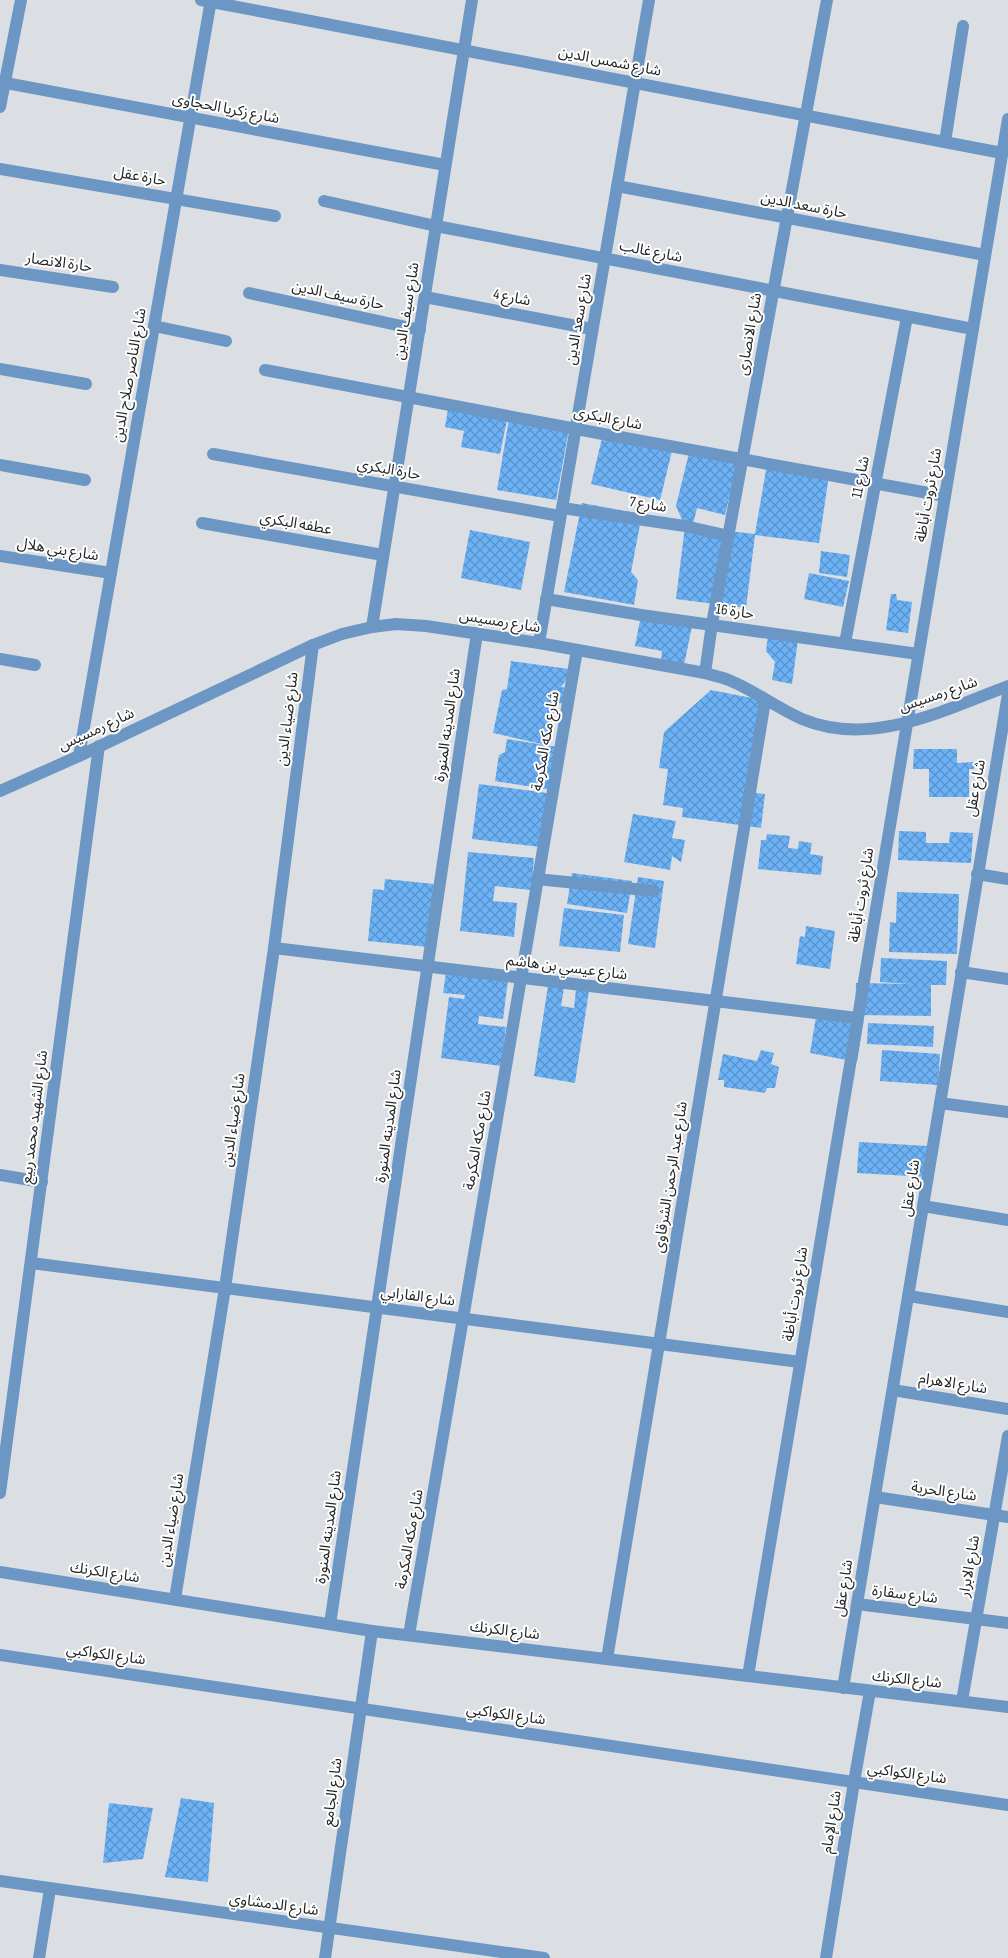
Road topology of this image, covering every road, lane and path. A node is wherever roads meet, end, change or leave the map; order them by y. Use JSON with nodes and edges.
{"nodes":[{"id":1,"x":21,"y":0,"type":"edge"},
{"id":2,"x":472,"y":0,"type":"edge"},
{"id":3,"x":649,"y":0,"type":"edge"},
{"id":4,"x":827,"y":0,"type":"edge"},
{"id":5,"x":208,"y":1,"type":"edge"},
{"id":6,"x":963,"y":26,"type":"dead end"},
{"id":7,"x":464,"y":50,"type":"junction"},
{"id":8,"x":2,"y":82,"type":"edge"},
{"id":9,"x":635,"y":83,"type":"junction"},
{"id":10,"x":0,"y":107,"type":"edge"},
{"id":11,"x":806,"y":116,"type":"junction"},
{"id":12,"x":191,"y":118,"type":"junction"},
{"id":13,"x":1008,"y":119,"type":"edge"},
{"id":14,"x":945,"y":142,"type":"junction"},
{"id":15,"x":1002,"y":153,"type":"junction"},
{"id":16,"x":445,"y":165,"type":"junction"},
{"id":17,"x":0,"y":169,"type":"edge"},
{"id":18,"x":617,"y":186,"type":"junction"},
{"id":19,"x":176,"y":199,"type":"junction"},
{"id":20,"x":324,"y":201,"type":"dead end"},
{"id":21,"x":275,"y":216,"type":"dead end"},
{"id":22,"x":787,"y":218,"type":"junction"},
{"id":23,"x":436,"y":226,"type":"junction"},
{"id":24,"x":985,"y":255,"type":"junction"},
{"id":25,"x":605,"y":258,"type":"junction"},
{"id":26,"x":0,"y":270,"type":"edge"},
{"id":27,"x":113,"y":286,"type":"dead end"},
{"id":28,"x":774,"y":291,"type":"junction"},
{"id":29,"x":249,"y":293,"type":"dead end"},
{"id":30,"x":425,"y":297,"type":"junction"},
{"id":31,"x":907,"y":317,"type":"junction"},
{"id":32,"x":154,"y":326,"type":"junction"},
{"id":33,"x":592,"y":329,"type":"junction"},
{"id":34,"x":973,"y":329,"type":"junction"},
{"id":35,"x":420,"y":330,"type":"junction"},
{"id":36,"x":226,"y":341,"type":"dead end"},
{"id":37,"x":0,"y":369,"type":"edge"},
{"id":38,"x":265,"y":370,"type":"dead end"},
{"id":39,"x":86,"y":384,"type":"dead end"},
{"id":40,"x":408,"y":398,"type":"junction"},
{"id":41,"x":575,"y":428,"type":"junction"},
{"id":42,"x":213,"y":454,"type":"dead end"},
{"id":43,"x":742,"y":459,"type":"junction"},
{"id":44,"x":0,"y":465,"type":"edge"},
{"id":45,"x":85,"y":480,"type":"dead end"},
{"id":46,"x":876,"y":484,"type":"junction"},
{"id":47,"x":395,"y":486,"type":"junction"},
{"id":48,"x":945,"y":496,"type":"junction"},
{"id":49,"x":561,"y":512,"type":"junction"},
{"id":50,"x":202,"y":523,"type":"dead end"},
{"id":51,"x":729,"y":536,"type":"junction"},
{"id":52,"x":383,"y":554,"type":"junction"},
{"id":53,"x":0,"y":556,"type":"edge"},
{"id":54,"x":111,"y":573,"type":"junction"},
{"id":55,"x":546,"y":599,"type":"junction"},
{"id":56,"x":712,"y":624,"type":"junction"},
{"id":57,"x":372,"y":627,"type":"junction"},
{"id":58,"x":477,"y":633,"type":"junction"},
{"id":59,"x":539,"y":643,"type":"junction"},
{"id":60,"x":845,"y":643,"type":"junction"},
{"id":61,"x":314,"y":645,"type":"junction"},
{"id":62,"x":577,"y":650,"type":"junction"},
{"id":63,"x":918,"y":654,"type":"junction"},
{"id":64,"x":0,"y":659,"type":"edge"},
{"id":65,"x":36,"y":665,"type":"dead end"},
{"id":66,"x":705,"y":673,"type":"junction"},
{"id":67,"x":1008,"y":686,"type":"edge"},
{"id":68,"x":1008,"y":694,"type":"edge"},
{"id":69,"x":765,"y":700,"type":"junction"},
{"id":70,"x":906,"y":724,"type":"junction"},
{"id":71,"x":99,"y":746,"type":"junction"},
{"id":72,"x":79,"y":756,"type":"junction"},
{"id":73,"x":0,"y":791,"type":"edge"},
{"id":74,"x":977,"y":874,"type":"junction"},
{"id":75,"x":537,"y":879,"type":"junction"},
{"id":76,"x":1008,"y":879,"type":"edge"},
{"id":77,"x":654,"y":892,"type":"dead end"},
{"id":78,"x":274,"y":948,"type":"junction"},
{"id":79,"x":428,"y":966,"type":"junction"},
{"id":80,"x":962,"y":972,"type":"junction"},
{"id":81,"x":521,"y":978,"type":"junction"},
{"id":82,"x":1008,"y":978,"type":"edge"},
{"id":83,"x":716,"y":1001,"type":"junction"},
{"id":84,"x":857,"y":1018,"type":"junction"},
{"id":85,"x":940,"y":1103,"type":"junction"},
{"id":86,"x":1008,"y":1112,"type":"edge"},
{"id":87,"x":0,"y":1175,"type":"edge"},
{"id":88,"x":42,"y":1182,"type":"junction"},
{"id":89,"x":923,"y":1206,"type":"junction"},
{"id":90,"x":1008,"y":1220,"type":"edge"},
{"id":91,"x":31,"y":1263,"type":"junction"},
{"id":92,"x":225,"y":1288,"type":"junction"},
{"id":93,"x":909,"y":1296,"type":"junction"},
{"id":94,"x":378,"y":1307,"type":"junction"},
{"id":95,"x":1008,"y":1312,"type":"edge"},
{"id":96,"x":463,"y":1318,"type":"junction"},
{"id":97,"x":658,"y":1344,"type":"junction"},
{"id":98,"x":800,"y":1362,"type":"junction"},
{"id":99,"x":893,"y":1390,"type":"junction"},
{"id":100,"x":1008,"y":1409,"type":"edge"},
{"id":101,"x":1008,"y":1436,"type":"edge"},
{"id":102,"x":0,"y":1493,"type":"edge"},
{"id":103,"x":875,"y":1497,"type":"junction"},
{"id":104,"x":994,"y":1515,"type":"junction"},
{"id":105,"x":1008,"y":1517,"type":"edge"},
{"id":106,"x":0,"y":1572,"type":"edge"},
{"id":107,"x":175,"y":1599,"type":"junction"},
{"id":108,"x":857,"y":1604,"type":"junction"},
{"id":109,"x":976,"y":1619,"type":"junction"},
{"id":110,"x":1008,"y":1623,"type":"edge"},
{"id":111,"x":330,"y":1624,"type":"junction"},
{"id":112,"x":372,"y":1631,"type":"junction"},
{"id":113,"x":409,"y":1635,"type":"junction"},
{"id":114,"x":0,"y":1655,"type":"edge"},
{"id":115,"x":607,"y":1659,"type":"junction"},
{"id":116,"x":748,"y":1676,"type":"junction"},
{"id":117,"x":843,"y":1688,"type":"junction"},
{"id":118,"x":870,"y":1691,"type":"junction"},
{"id":119,"x":962,"y":1701,"type":"junction"},
{"id":120,"x":1008,"y":1707,"type":"edge"},
{"id":121,"x":360,"y":1708,"type":"junction"},
{"id":122,"x":854,"y":1782,"type":"junction"},
{"id":123,"x":1008,"y":1805,"type":"edge"},
{"id":124,"x":0,"y":1881,"type":"edge"},
{"id":125,"x":50,"y":1889,"type":"junction"},
{"id":126,"x":330,"y":1928,"type":"junction"},
{"id":127,"x":39,"y":1958,"type":"edge"},
{"id":128,"x":325,"y":1958,"type":"edge"},
{"id":129,"x":544,"y":1958,"type":"edge"},
{"id":130,"x":826,"y":1958,"type":"edge"}],
"edges":[{"from":1,"to":8,"type":"street"},
{"from":2,"to":7,"type":"street","name":"شارع سيف الدين"},
{"from":3,"to":9,"type":"street","name":"شارع سعد الدين"},
{"from":4,"to":11,"type":"street","name":"شارع الانصارى"},
{"from":5,"to":7,"type":"street","name":"شارع شمس الدين"},
{"from":5,"to":12,"type":"street","name":"شارع الناصر صلاح الدين"},
{"from":6,"to":14,"type":"street"},
{"from":7,"to":9,"type":"street","name":"شارع شمس الدين"},
{"from":7,"to":16,"type":"street","name":"شارع سيف الدين"},
{"from":8,"to":10,"type":"street"},
{"from":8,"to":12,"type":"street","name":"شارع زكريا الحجاوى"},
{"from":9,"to":11,"type":"street","name":"شارع شمس الدين"},
{"from":9,"to":18,"type":"street","name":"شارع سعد الدين"},
{"from":11,"to":14,"type":"street","name":"شارع شمس الدين"},
{"from":11,"to":22,"type":"street","name":"شارع الانصارى"},
{"from":12,"to":16,"type":"street","name":"شارع زكريا الحجاوى"},
{"from":12,"to":19,"type":"street","name":"شارع الناصر صلاح الدين"},
{"from":13,"to":15,"type":"street","name":"شارع ثروت أباظة"},
{"from":14,"to":15,"type":"street","name":"شارع شمس الدين"},
{"from":15,"to":24,"type":"street","name":"شارع ثروت أباظة"},
{"from":16,"to":23,"type":"street","name":"شارع سيف الدين"},
{"from":17,"to":19,"type":"street","name":"حارة عقل"},
{"from":18,"to":22,"type":"street","name":"حارة سعد الدين"},
{"from":18,"to":25,"type":"street","name":"شارع سعد الدين"},
{"from":19,"to":21,"type":"street","name":"حارة عقل"},
{"from":19,"to":32,"type":"street","name":"شارع الناصر صلاح الدين"},
{"from":20,"to":23,"type":"street","name":"شارع غالب"},
{"from":22,"to":24,"type":"street","name":"حارة سعد الدين"},
{"from":22,"to":28,"type":"street","name":"شارع الانصارى"},
{"from":23,"to":25,"type":"street","name":"شارع غالب"},
{"from":23,"to":30,"type":"street","name":"شارع سيف الدين"},
{"from":24,"to":34,"type":"street","name":"شارع ثروت أباظة"},
{"from":25,"to":28,"type":"street","name":"شارع غالب"},
{"from":25,"to":33,"type":"street","name":"شارع سعد الدين"},
{"from":26,"to":27,"type":"street","name":"حارة الانصار"},
{"from":28,"to":31,"type":"street","name":"شارع غالب"},
{"from":28,"to":43,"type":"street","name":"شارع الانصارى"},
{"from":29,"to":35,"type":"street","name":"حارة سيف الدين"},
{"from":30,"to":33,"type":"street","name":"شارع 4"},
{"from":30,"to":35,"type":"street","name":"شارع سيف الدين"},
{"from":31,"to":34,"type":"street","name":"شارع غالب"},
{"from":31,"to":46,"type":"street","name":"شارع 11"},
{"from":32,"to":36,"type":"street"},
{"from":32,"to":54,"type":"street","name":"شارع الناصر صلاح الدين"},
{"from":33,"to":41,"type":"street","name":"شارع سعد الدين"},
{"from":34,"to":48,"type":"street","name":"شارع ثروت أباظة"},
{"from":35,"to":40,"type":"street","name":"شارع سيف الدين"},
{"from":37,"to":39,"type":"street"},
{"from":38,"to":40,"type":"street","name":"شارع البكرى"},
{"from":40,"to":41,"type":"street","name":"شارع البكرى"},
{"from":40,"to":47,"type":"street","name":"شارع سيف الدين"},
{"from":41,"to":43,"type":"street","name":"شارع البكرى"},
{"from":41,"to":49,"type":"street","name":"شارع سعد الدين"},
{"from":42,"to":47,"type":"street","name":"حارة البكري"},
{"from":43,"to":46,"type":"street","name":"شارع البكرى"},
{"from":43,"to":51,"type":"street","name":"شارع الانصارى"},
{"from":44,"to":45,"type":"street"},
{"from":46,"to":48,"type":"street","name":"شارع البكرى"},
{"from":46,"to":60,"type":"street","name":"شارع 11"},
{"from":47,"to":49,"type":"street","name":"حارة البكري"},
{"from":47,"to":52,"type":"street","name":"شارع سيف الدين"},
{"from":48,"to":63,"type":"street","name":"شارع ثروت أباظة"},
{"from":49,"to":51,"type":"street","name":"شارع 7"},
{"from":49,"to":55,"type":"street","name":"شارع سعد الدين"},
{"from":50,"to":52,"type":"street","name":"عطفه البكري"},
{"from":51,"to":56,"type":"street","name":"شارع الانصارى"},
{"from":52,"to":57,"type":"street","name":"شارع سيف الدين"},
{"from":53,"to":54,"type":"street","name":"شارع بني هلال"},
{"from":54,"to":72,"type":"street","name":"شارع الناصر صلاح الدين"},
{"from":55,"to":56,"type":"street","name":"حارة 16"},
{"from":55,"to":59,"type":"street","name":"شارع سعد الدين"},
{"from":56,"to":60,"type":"street","name":"حارة 16"},
{"from":56,"to":66,"type":"street","name":"شارع الانصارى"},
{"from":57,"to":58,"type":"street","name":"شارع رمسيس"},
{"from":57,"to":61,"type":"street","name":"شارع رمسيس"},
{"from":58,"to":59,"type":"street","name":"شارع رمسيس"},
{"from":58,"to":79,"type":"street","name":"شارع المدينه المنورة"},
{"from":59,"to":62,"type":"street","name":"شارع رمسيس"},
{"from":60,"to":63,"type":"street","name":"حارة 16"},
{"from":61,"to":71,"type":"street","name":"شارع رمسيس"},
{"from":61,"to":78,"type":"street","name":"شارع ضياء الدين"},
{"from":62,"to":66,"type":"street","name":"شارع رمسيس"},
{"from":62,"to":75,"type":"street","name":"شارع مكه المكرمة"},
{"from":63,"to":70,"type":"street","name":"شارع ثروت أباظة"},
{"from":64,"to":65,"type":"street"},
{"from":66,"to":69,"type":"street","name":"شارع رمسيس"},
{"from":67,"to":70,"type":"street","name":"شارع رمسيس"},
{"from":68,"to":74,"type":"street","name":"شارع عقل"},
{"from":69,"to":70,"type":"street","name":"شارع رمسيس"},
{"from":69,"to":83,"type":"street","name":"شارع عبد الرحمن الشرقاوى"},
{"from":70,"to":84,"type":"street","name":"شارع ثروت أباظة"},
{"from":71,"to":72,"type":"street","name":"شارع رمسيس"},
{"from":71,"to":88,"type":"street","name":"شارع الشهيد محمد ربيع"},
{"from":72,"to":73,"type":"street","name":"شارع رمسيس"},
{"from":74,"to":76,"type":"street"},
{"from":74,"to":80,"type":"street","name":"شارع عقل"},
{"from":75,"to":77,"type":"street"},
{"from":75,"to":81,"type":"street","name":"شارع مكه المكرمة"},
{"from":78,"to":79,"type":"street","name":"شارع عيسي بن هاشم"},
{"from":78,"to":92,"type":"street","name":"شارع ضياء الدين"},
{"from":79,"to":81,"type":"street","name":"شارع عيسي بن هاشم"},
{"from":79,"to":94,"type":"street","name":"شارع المدينه المنورة"},
{"from":80,"to":82,"type":"street"},
{"from":80,"to":85,"type":"street","name":"شارع عقل"},
{"from":81,"to":83,"type":"street","name":"شارع عيسي بن هاشم"},
{"from":81,"to":96,"type":"street","name":"شارع مكه المكرمة"},
{"from":83,"to":84,"type":"street","name":"شارع عيسي بن هاشم"},
{"from":83,"to":97,"type":"street","name":"شارع عبد الرحمن الشرقاوى"},
{"from":84,"to":98,"type":"street","name":"شارع ثروت أباظة"},
{"from":85,"to":86,"type":"street"},
{"from":85,"to":89,"type":"street","name":"شارع عقل"},
{"from":87,"to":88,"type":"street"},
{"from":88,"to":91,"type":"street","name":"شارع الشهيد محمد ربيع"},
{"from":89,"to":90,"type":"street"},
{"from":89,"to":93,"type":"street","name":"شارع عقل"},
{"from":91,"to":92,"type":"street","name":"شارع الفارابي"},
{"from":91,"to":102,"type":"street","name":"شارع الشهيد محمد ربيع"},
{"from":92,"to":94,"type":"street","name":"شارع الفارابي"},
{"from":92,"to":107,"type":"street","name":"شارع ضياء الدين"},
{"from":93,"to":95,"type":"street"},
{"from":93,"to":99,"type":"street","name":"شارع عقل"},
{"from":94,"to":96,"type":"street","name":"شارع الفارابي"},
{"from":94,"to":111,"type":"street","name":"شارع المدينه المنورة"},
{"from":96,"to":97,"type":"street","name":"شارع الفارابي"},
{"from":96,"to":113,"type":"street","name":"شارع مكه المكرمة"},
{"from":97,"to":98,"type":"street","name":"شارع الفارابي"},
{"from":97,"to":115,"type":"street","name":"شارع عبد الرحمن الشرقاوى"},
{"from":98,"to":116,"type":"street","name":"شارع ثروت أباظة"},
{"from":99,"to":100,"type":"street","name":"شارع الاهرام"},
{"from":99,"to":103,"type":"street","name":"شارع عقل"},
{"from":101,"to":104,"type":"street","name":"شارع الابرار"},
{"from":103,"to":104,"type":"street","name":"شارع الحرية"},
{"from":103,"to":108,"type":"street","name":"شارع عقل"},
{"from":104,"to":105,"type":"street","name":"شارع الحرية"},
{"from":104,"to":109,"type":"street","name":"شارع الابرار"},
{"from":106,"to":107,"type":"street","name":"شارع الكرنك"},
{"from":107,"to":111,"type":"street","name":"شارع الكرنك"},
{"from":108,"to":109,"type":"street","name":"شارع سقارة"},
{"from":108,"to":117,"type":"street","name":"شارع عقل"},
{"from":109,"to":110,"type":"street","name":"شارع سقارة"},
{"from":109,"to":119,"type":"street","name":"شارع الابرار"},
{"from":111,"to":112,"type":"street","name":"شارع الكرنك"},
{"from":112,"to":113,"type":"street","name":"شارع الكرنك"},
{"from":112,"to":121,"type":"street","name":"شارع الجامع"},
{"from":113,"to":115,"type":"street","name":"شارع الكرنك"},
{"from":114,"to":121,"type":"street","name":"شارع الكواكبي"},
{"from":115,"to":116,"type":"street","name":"شارع الكرنك"},
{"from":116,"to":117,"type":"street","name":"شارع الكرنك"},
{"from":117,"to":118,"type":"street","name":"شارع الكرنك"},
{"from":118,"to":119,"type":"street","name":"شارع الكرنك"},
{"from":118,"to":122,"type":"street","name":"شارع الإمام"},
{"from":119,"to":120,"type":"street","name":"شارع الكرنك"},
{"from":121,"to":122,"type":"street","name":"شارع الكواكبي"},
{"from":121,"to":126,"type":"street","name":"شارع الجامع"},
{"from":122,"to":123,"type":"street","name":"شارع الكواكبي"},
{"from":122,"to":130,"type":"street","name":"شارع الإمام"},
{"from":124,"to":125,"type":"street","name":"شارع الدمشاوي"},
{"from":125,"to":126,"type":"street","name":"شارع الدمشاوي"},
{"from":125,"to":127,"type":"street"},
{"from":126,"to":128,"type":"street","name":"شارع الجامع"},
{"from":126,"to":129,"type":"street","name":"شارع الدمشاوي"}]}
